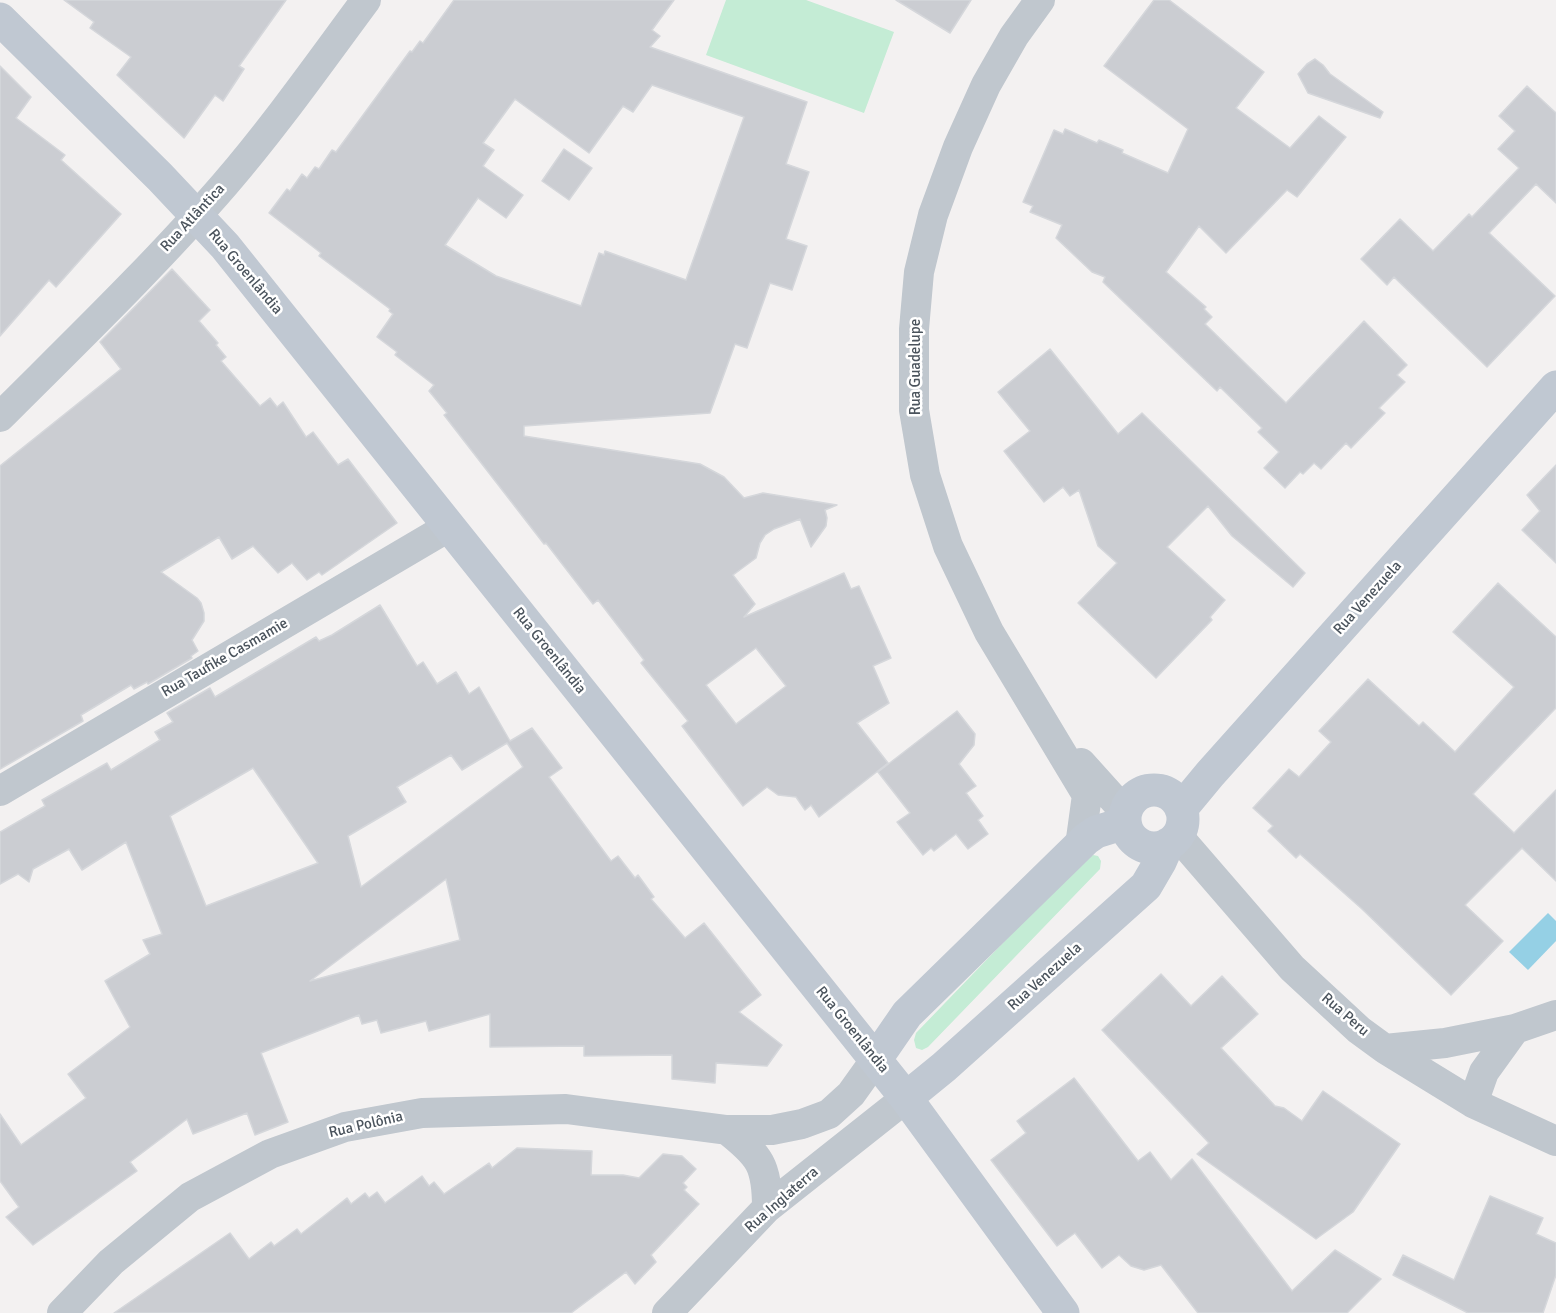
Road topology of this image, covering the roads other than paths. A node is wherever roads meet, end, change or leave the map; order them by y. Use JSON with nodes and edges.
{"nodes":[{"id":1,"x":366,"y":0,"type":"edge"},
{"id":2,"x":1040,"y":0,"type":"edge"},
{"id":3,"x":0,"y":19,"type":"edge"},
{"id":4,"x":197,"y":215,"type":"junction"},
{"id":5,"x":1556,"y":387,"type":"edge"},
{"id":6,"x":0,"y":417,"type":"edge"},
{"id":7,"x":450,"y":526,"type":"junction"},
{"id":8,"x":1050,"y":730,"type":"junction"},
{"id":9,"x":0,"y":791,"type":"edge"},
{"id":10,"x":1126,"y":818,"type":"junction"},
{"id":11,"x":1175,"y":829,"type":"junction"},
{"id":12,"x":1080,"y":846,"type":"junction"},
{"id":13,"x":1556,"y":1015,"type":"edge"},
{"id":14,"x":1515,"y":1029,"type":"junction"},
{"id":15,"x":1385,"y":1049,"type":"junction"},
{"id":16,"x":876,"y":1059,"type":"junction"},
{"id":17,"x":906,"y":1098,"type":"junction"},
{"id":18,"x":1473,"y":1103,"type":"junction"},
{"id":19,"x":1549,"y":1129,"type":"edge"},
{"id":20,"x":727,"y":1130,"type":"junction"},
{"id":21,"x":768,"y":1208,"type":"junction"},
{"id":22,"x":62,"y":1313,"type":"edge"},
{"id":23,"x":666,"y":1313,"type":"edge"},
{"id":24,"x":1063,"y":1313,"type":"edge"}],
"edges":[{"from":1,"to":4,"type":"street","name":"Rua Atlântica"},
{"from":2,"to":8,"type":"street","name":"Rua Guadelupe"},
{"from":3,"to":4,"type":"main road","name":"Rua Groenlândia"},
{"from":4,"to":6,"type":"street","name":"Rua Atlântica"},
{"from":4,"to":7,"type":"main road","name":"Rua Groenlândia"},
{"from":5,"to":11,"type":"main road","name":"Rua Venezuela"},
{"from":7,"to":9,"type":"street","name":"Rua Taufike Casmamie"},
{"from":7,"to":16,"type":"main road","name":"Rua Groenlândia"},
{"from":8,"to":10,"type":"street","name":"Rua Guadelupe"},
{"from":8,"to":12,"type":"street","name":"Rua Guadelupe"},
{"from":10,"to":11,"type":"main road"},
{"from":10,"to":11,"type":"main road"},
{"from":10,"to":12,"type":"main road"},
{"from":11,"to":15,"type":"street","name":"Rua Peru"},
{"from":11,"to":17,"type":"main road","name":"Rua Venezuela"},
{"from":12,"to":16,"type":"main road"},
{"from":13,"to":14,"type":"street"},
{"from":14,"to":15,"type":"street"},
{"from":14,"to":18,"type":"street"},
{"from":15,"to":18,"type":"street","name":"Rua Peru"},
{"from":16,"to":17,"type":"main road","name":"Rua Groenlândia"},
{"from":16,"to":20,"type":"street","name":"Rua Polônia"},
{"from":17,"to":21,"type":"street","name":"Rua Inglaterra"},
{"from":17,"to":24,"type":"main road","name":"Rua Groenlândia"},
{"from":18,"to":19,"type":"street","name":"Rua Peru"},
{"from":20,"to":21,"type":"street","name":"Rua Polônia"},
{"from":20,"to":22,"type":"street","name":"Rua Polônia"},
{"from":21,"to":23,"type":"street","name":"Rua Inglaterra"}]}
